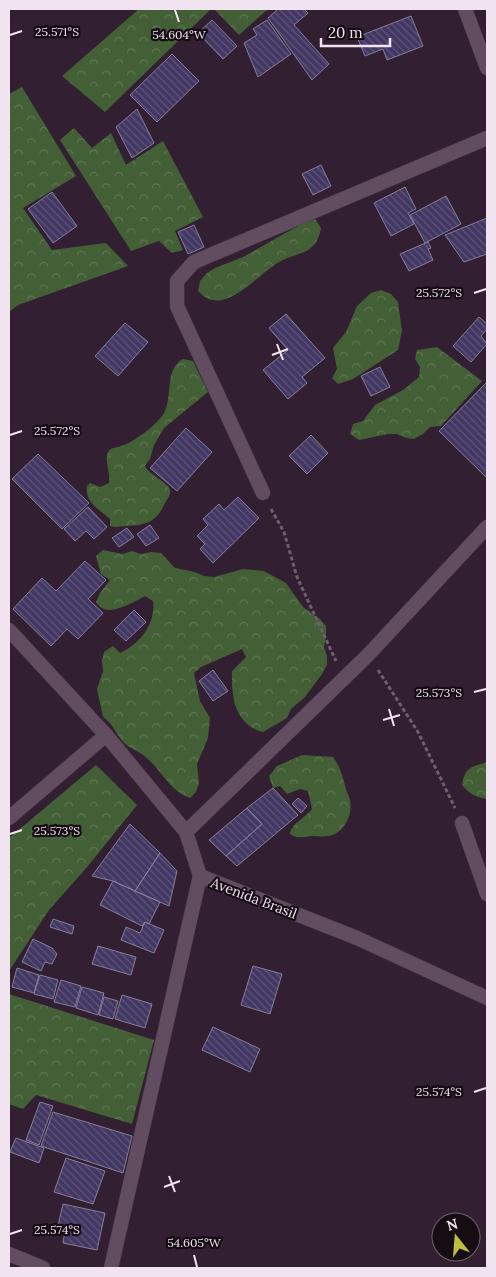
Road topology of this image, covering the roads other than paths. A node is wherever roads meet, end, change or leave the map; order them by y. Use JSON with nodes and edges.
{"nodes":[{"id":1,"x":465,"y":9,"type":"edge"},
{"id":2,"x":487,"y":68,"type":"edge"},
{"id":3,"x":487,"y":138,"type":"edge"},
{"id":4,"x":262,"y":493,"type":"road end"},
{"id":5,"x":487,"y":527,"type":"edge"},
{"id":6,"x":9,"y":630,"type":"edge"},
{"id":7,"x":106,"y":735,"type":"junction"},
{"id":8,"x":9,"y":818,"type":"edge"},
{"id":9,"x":462,"y":823,"type":"road end"},
{"id":10,"x":186,"y":832,"type":"junction"},
{"id":11,"x":200,"y":876,"type":"junction"},
{"id":12,"x":487,"y":894,"type":"edge"},
{"id":13,"x":487,"y":998,"type":"edge"},
{"id":14,"x":9,"y":1254,"type":"edge"},
{"id":15,"x":44,"y":1268,"type":"edge"},
{"id":16,"x":111,"y":1268,"type":"edge"}],
"edges":[{"from":1,"to":2,"type":"street"},
{"from":3,"to":4,"type":"street"},
{"from":5,"to":10,"type":"street"},
{"from":6,"to":7,"type":"street","name":"Avenida Brasil"},
{"from":7,"to":8,"type":"street"},
{"from":7,"to":10,"type":"street","name":"Avenida Brasil"},
{"from":9,"to":12,"type":"street"},
{"from":10,"to":11,"type":"street","name":"Avenida Brasil"},
{"from":11,"to":13,"type":"street","name":"Avenida Brasil"},
{"from":11,"to":16,"type":"street"},
{"from":14,"to":15,"type":"street"}]}
